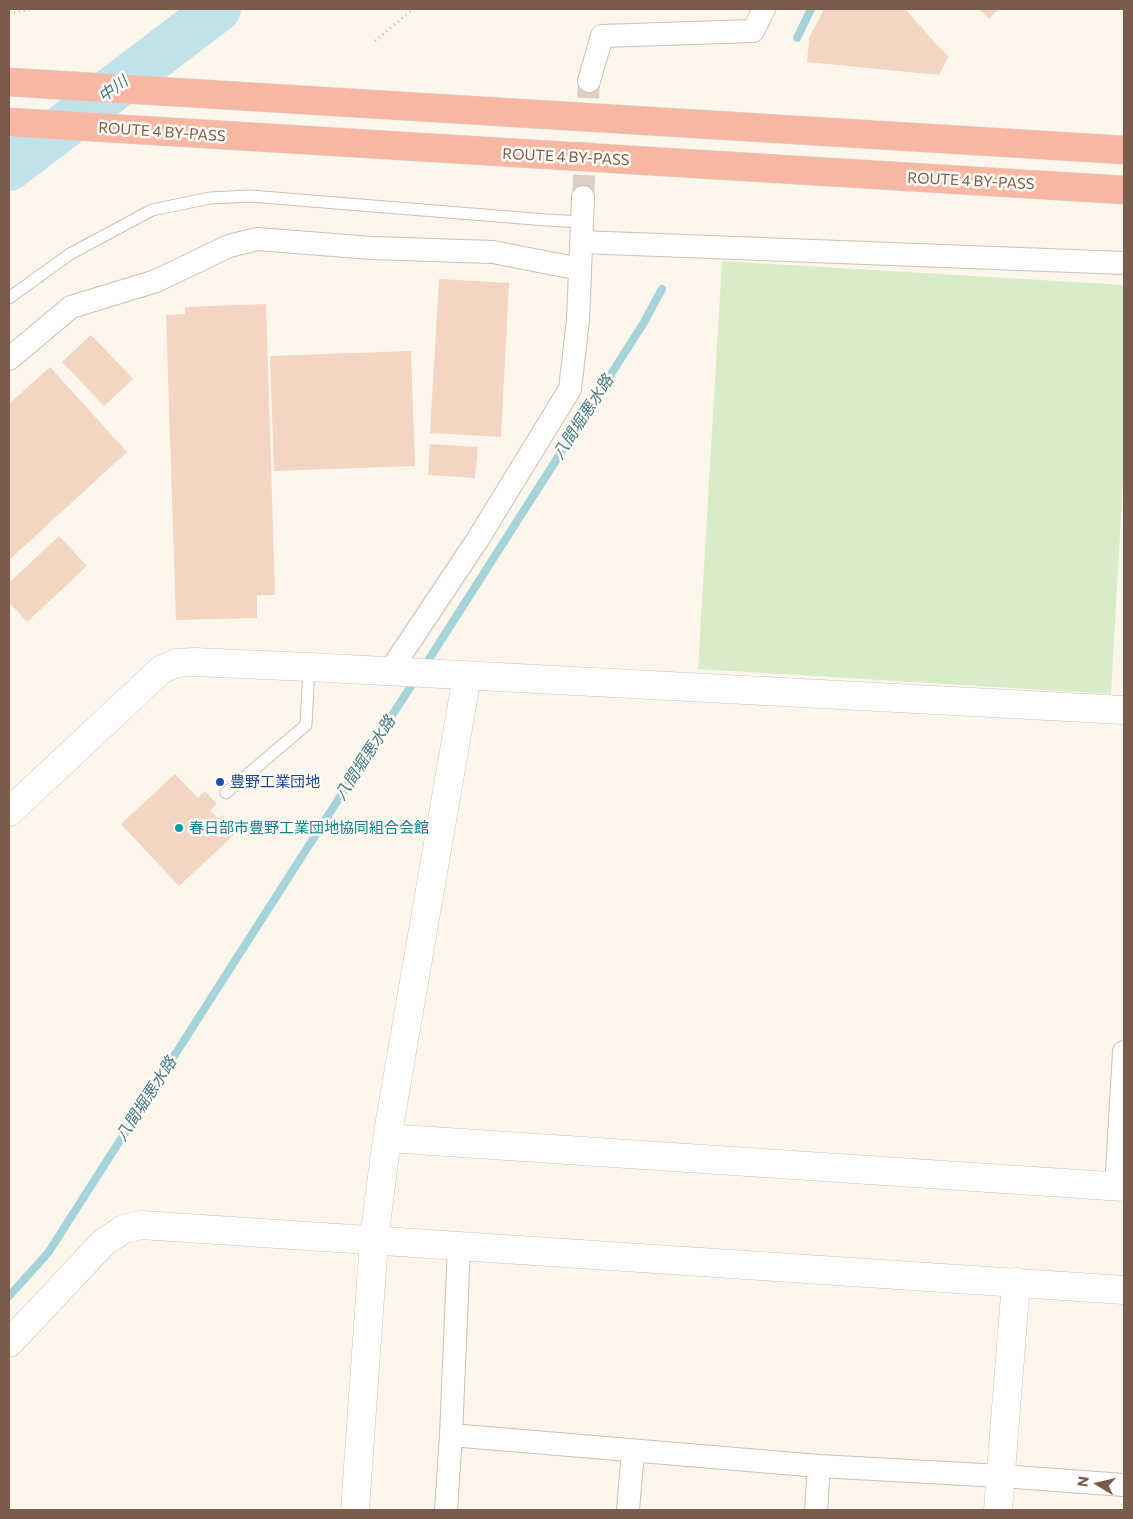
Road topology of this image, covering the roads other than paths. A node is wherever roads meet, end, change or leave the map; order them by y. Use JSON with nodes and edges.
{"nodes":[{"id":1,"x":764,"y":9,"type":"edge"},
{"id":2,"x":589,"y":80,"type":"tunnel mouth"},
{"id":3,"x":9,"y":82,"type":"edge"},
{"id":4,"x":9,"y":122,"type":"edge"},
{"id":5,"x":1124,"y":150,"type":"edge"},
{"id":6,"x":1124,"y":190,"type":"edge"},
{"id":7,"x":583,"y":196,"type":"tunnel mouth"},
{"id":8,"x":582,"y":232,"type":"junction"},
{"id":9,"x":1124,"y":263,"type":"edge"},
{"id":10,"x":580,"y":270,"type":"junction"},
{"id":11,"x":9,"y":298,"type":"edge"},
{"id":12,"x":9,"y":359,"type":"edge"},
{"id":13,"x":309,"y":667,"type":"junction"},
{"id":14,"x":395,"y":672,"type":"junction"},
{"id":15,"x":467,"y":676,"type":"junction"},
{"id":16,"x":1124,"y":710,"type":"edge"},
{"id":17,"x":226,"y":793,"type":"dead end"},
{"id":18,"x":9,"y":812,"type":"edge"},
{"id":19,"x":1124,"y":1052,"type":"edge"},
{"id":20,"x":388,"y":1138,"type":"junction"},
{"id":21,"x":1120,"y":1187,"type":"edge"},
{"id":22,"x":374,"y":1240,"type":"junction"},
{"id":23,"x":459,"y":1246,"type":"junction"},
{"id":24,"x":1016,"y":1282,"type":"junction"},
{"id":25,"x":1124,"y":1290,"type":"edge"},
{"id":26,"x":9,"y":1343,"type":"edge"},
{"id":27,"x":451,"y":1435,"type":"junction"},
{"id":28,"x":632,"y":1451,"type":"junction"},
{"id":29,"x":819,"y":1466,"type":"junction"},
{"id":30,"x":1001,"y":1476,"type":"junction"},
{"id":31,"x":1124,"y":1485,"type":"edge"},
{"id":32,"x":356,"y":1510,"type":"edge"},
{"id":33,"x":446,"y":1510,"type":"edge"},
{"id":34,"x":628,"y":1510,"type":"edge"},
{"id":35,"x":816,"y":1510,"type":"edge"},
{"id":36,"x":998,"y":1510,"type":"edge"}],
"edges":[{"from":1,"to":2,"type":"street"},
{"from":3,"to":5,"type":"highway"},
{"from":4,"to":6,"type":"highway","name":"ROUTE 4 BY-PASS"},
{"from":7,"to":8,"type":"street"},
{"from":8,"to":9,"type":"street"},
{"from":8,"to":10,"type":"street"},
{"from":8,"to":11,"type":"lane"},
{"from":10,"to":12,"type":"street"},
{"from":10,"to":14,"type":"street"},
{"from":13,"to":14,"type":"street"},
{"from":13,"to":17,"type":"lane"},
{"from":13,"to":18,"type":"street"},
{"from":14,"to":15,"type":"street"},
{"from":15,"to":16,"type":"street"},
{"from":15,"to":20,"type":"street"},
{"from":19,"to":21,"type":"street"},
{"from":20,"to":21,"type":"street"},
{"from":20,"to":22,"type":"street"},
{"from":22,"to":23,"type":"street"},
{"from":22,"to":26,"type":"street"},
{"from":22,"to":32,"type":"street"},
{"from":23,"to":24,"type":"street"},
{"from":23,"to":27,"type":"street"},
{"from":24,"to":25,"type":"street"},
{"from":24,"to":30,"type":"street"},
{"from":27,"to":28,"type":"street"},
{"from":27,"to":33,"type":"street"},
{"from":28,"to":29,"type":"street"},
{"from":28,"to":34,"type":"street"},
{"from":29,"to":30,"type":"street"},
{"from":29,"to":35,"type":"street"},
{"from":30,"to":31,"type":"street"},
{"from":30,"to":36,"type":"street"}]}
